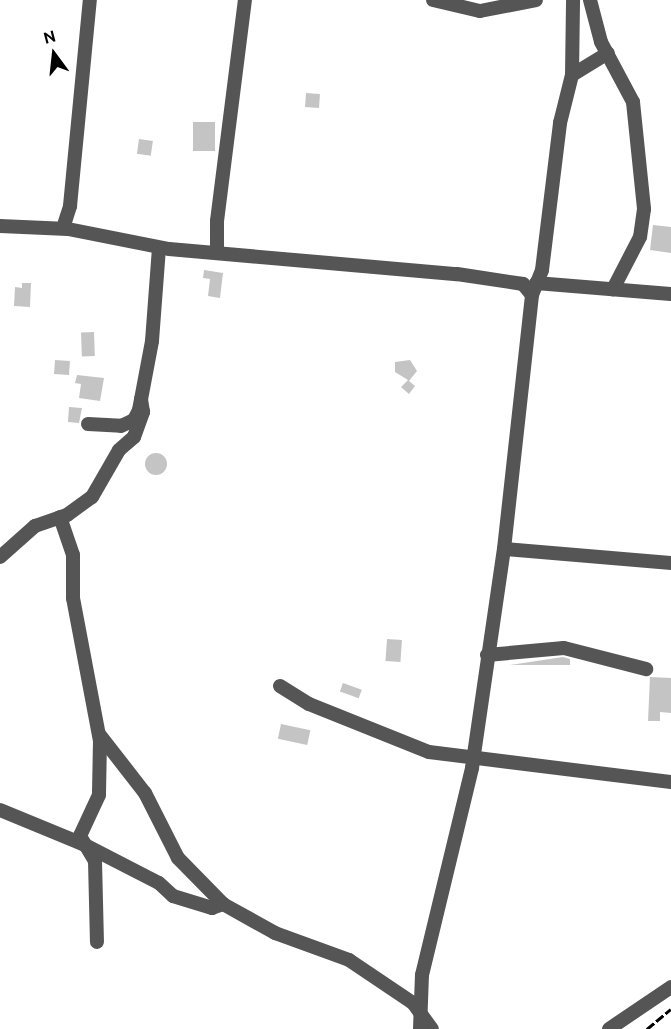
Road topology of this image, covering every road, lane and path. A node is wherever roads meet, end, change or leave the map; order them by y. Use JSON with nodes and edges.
{"nodes":[{"id":1,"x":90,"y":0,"type":"edge"},
{"id":2,"x":244,"y":0,"type":"edge"},
{"id":3,"x":433,"y":0,"type":"edge"},
{"id":4,"x":536,"y":0,"type":"edge"},
{"id":5,"x":573,"y":0,"type":"edge"},
{"id":6,"x":590,"y":0,"type":"edge"},
{"id":7,"x":608,"y":53,"type":"junction"},
{"id":8,"x":572,"y":75,"type":"junction"},
{"id":9,"x":0,"y":226,"type":"edge"},
{"id":10,"x":63,"y":228,"type":"junction"},
{"id":11,"x":159,"y":248,"type":"junction"},
{"id":12,"x":217,"y":252,"type":"junction"},
{"id":13,"x":534,"y":289,"type":"junction"},
{"id":14,"x":613,"y":289,"type":"junction"},
{"id":15,"x":671,"y":294,"type":"edge"},
{"id":16,"x":141,"y":399,"type":"junction"},
{"id":17,"x":88,"y":424,"type":"dead end"},
{"id":18,"x":60,"y":517,"type":"junction"},
{"id":19,"x":504,"y":549,"type":"junction"},
{"id":20,"x":0,"y":557,"type":"edge"},
{"id":21,"x":671,"y":563,"type":"edge"},
{"id":22,"x":488,"y":654,"type":"junction"},
{"id":23,"x":646,"y":669,"type":"dead end"},
{"id":24,"x":280,"y":686,"type":"dead end"},
{"id":25,"x":99,"y":734,"type":"junction"},
{"id":26,"x":474,"y":759,"type":"junction"},
{"id":27,"x":671,"y":782,"type":"edge"},
{"id":28,"x":0,"y":810,"type":"edge"},
{"id":29,"x":83,"y":844,"type":"junction"},
{"id":30,"x":223,"y":904,"type":"junction"},
{"id":31,"x":97,"y":942,"type":"dead end"},
{"id":32,"x":671,"y":987,"type":"edge"},
{"id":33,"x":425,"y":1026,"type":"edge"},
{"id":34,"x":609,"y":1029,"type":"edge"}],
"edges":[{"from":1,"to":10,"type":"street"},
{"from":2,"to":12,"type":"street"},
{"from":3,"to":4,"type":"street"},
{"from":5,"to":8,"type":"street"},
{"from":6,"to":7,"type":"street"},
{"from":7,"to":8,"type":"street"},
{"from":7,"to":14,"type":"street"},
{"from":8,"to":13,"type":"street"},
{"from":9,"to":10,"type":"street"},
{"from":10,"to":11,"type":"street"},
{"from":11,"to":12,"type":"street"},
{"from":11,"to":16,"type":"street"},
{"from":12,"to":13,"type":"street"},
{"from":13,"to":14,"type":"street"},
{"from":13,"to":19,"type":"street"},
{"from":14,"to":15,"type":"street"},
{"from":16,"to":17,"type":"street"},
{"from":16,"to":18,"type":"street"},
{"from":18,"to":20,"type":"street"},
{"from":18,"to":25,"type":"street"},
{"from":19,"to":21,"type":"street"},
{"from":19,"to":22,"type":"street"},
{"from":22,"to":23,"type":"street"},
{"from":22,"to":26,"type":"street"},
{"from":24,"to":26,"type":"street"},
{"from":25,"to":29,"type":"street"},
{"from":25,"to":30,"type":"street"},
{"from":26,"to":27,"type":"street"},
{"from":26,"to":33,"type":"street"},
{"from":28,"to":29,"type":"street"},
{"from":29,"to":30,"type":"street"},
{"from":29,"to":31,"type":"street"},
{"from":30,"to":33,"type":"street"},
{"from":32,"to":34,"type":"street"}]}
